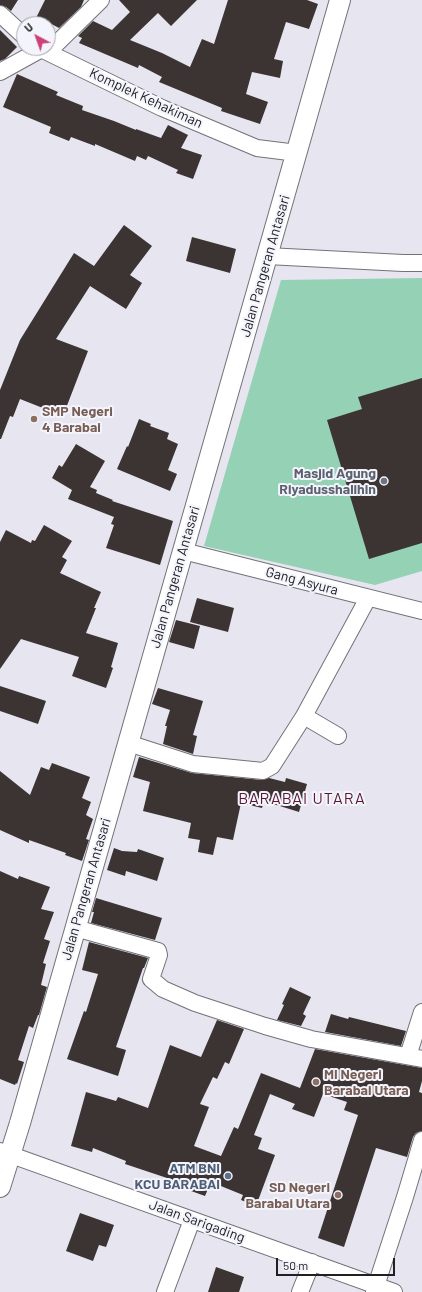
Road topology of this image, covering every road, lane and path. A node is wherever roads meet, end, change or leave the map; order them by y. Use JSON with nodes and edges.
{"nodes":[{"id":1,"x":101,"y":0,"type":"edge"},
{"id":2,"x":340,"y":0,"type":"edge"},
{"id":3,"x":0,"y":14,"type":"edge"},
{"id":4,"x":16,"y":29,"type":"edge"},
{"id":5,"x":56,"y":40,"type":"edge"},
{"id":6,"x":56,"y":55,"type":"edge"},
{"id":7,"x":29,"y":56,"type":"edge"},
{"id":8,"x":0,"y":72,"type":"edge"},
{"id":9,"x":297,"y":153,"type":"junction"},
{"id":10,"x":267,"y":256,"type":"junction"},
{"id":11,"x":422,"y":263,"type":"edge"},
{"id":12,"x":183,"y":551,"type":"junction"},
{"id":13,"x":368,"y":598,"type":"junction"},
{"id":14,"x":422,"y":612,"type":"edge"},
{"id":15,"x":304,"y":716,"type":"junction"},
{"id":16,"x":338,"y":736,"type":"dead end"},
{"id":17,"x":128,"y":743,"type":"junction"},
{"id":18,"x":75,"y":928,"type":"junction"},
{"id":19,"x":422,"y":1012,"type":"edge"},
{"id":20,"x":415,"y":1058,"type":"edge"},
{"id":21,"x":422,"y":1140,"type":"edge"},
{"id":22,"x":5,"y":1153,"type":"edge"},
{"id":23,"x":0,"y":1186,"type":"edge"},
{"id":24,"x":192,"y":1220,"type":"junction"},
{"id":25,"x":312,"y":1262,"type":"junction"},
{"id":26,"x":375,"y":1289,"type":"edge"},
{"id":27,"x":165,"y":1292,"type":"edge"},
{"id":28,"x":300,"y":1292,"type":"edge"},
{"id":29,"x":394,"y":1292,"type":"edge"}],
"edges":[{"from":1,"to":5,"type":"street"},
{"from":2,"to":9,"type":"main road","name":"Jalan Pangeran Antasari"},
{"from":3,"to":4,"type":"street"},
{"from":6,"to":9,"type":"street","name":"Komplek Kehakiman"},
{"from":7,"to":8,"type":"street"},
{"from":9,"to":10,"type":"main road","name":"Jalan Pangeran Antasari"},
{"from":10,"to":11,"type":"street"},
{"from":10,"to":12,"type":"main road","name":"Jalan Pangeran Antasari"},
{"from":12,"to":13,"type":"street","name":"Gang Asyura"},
{"from":12,"to":17,"type":"main road","name":"Jalan Pangeran Antasari"},
{"from":13,"to":14,"type":"street","name":"Gang Asyura"},
{"from":13,"to":15,"type":"street"},
{"from":15,"to":16,"type":"street"},
{"from":15,"to":17,"type":"street"},
{"from":17,"to":18,"type":"main road","name":"Jalan Pangeran Antasari"},
{"from":18,"to":20,"type":"street"},
{"from":18,"to":22,"type":"main road","name":"Jalan Pangeran Antasari"},
{"from":19,"to":20,"type":"street"},
{"from":21,"to":26,"type":"street"},
{"from":22,"to":23,"type":"main road","name":"Jalan Pangeran Antasari"},
{"from":22,"to":24,"type":"street","name":"Jalan Sarigading"},
{"from":24,"to":25,"type":"street","name":"Jalan Sarigading"},
{"from":24,"to":27,"type":"street"},
{"from":25,"to":26,"type":"street","name":"Jalan Sarigading"},
{"from":25,"to":28,"type":"street"},
{"from":26,"to":29,"type":"street","name":"Jalan Sarigading"}]}
